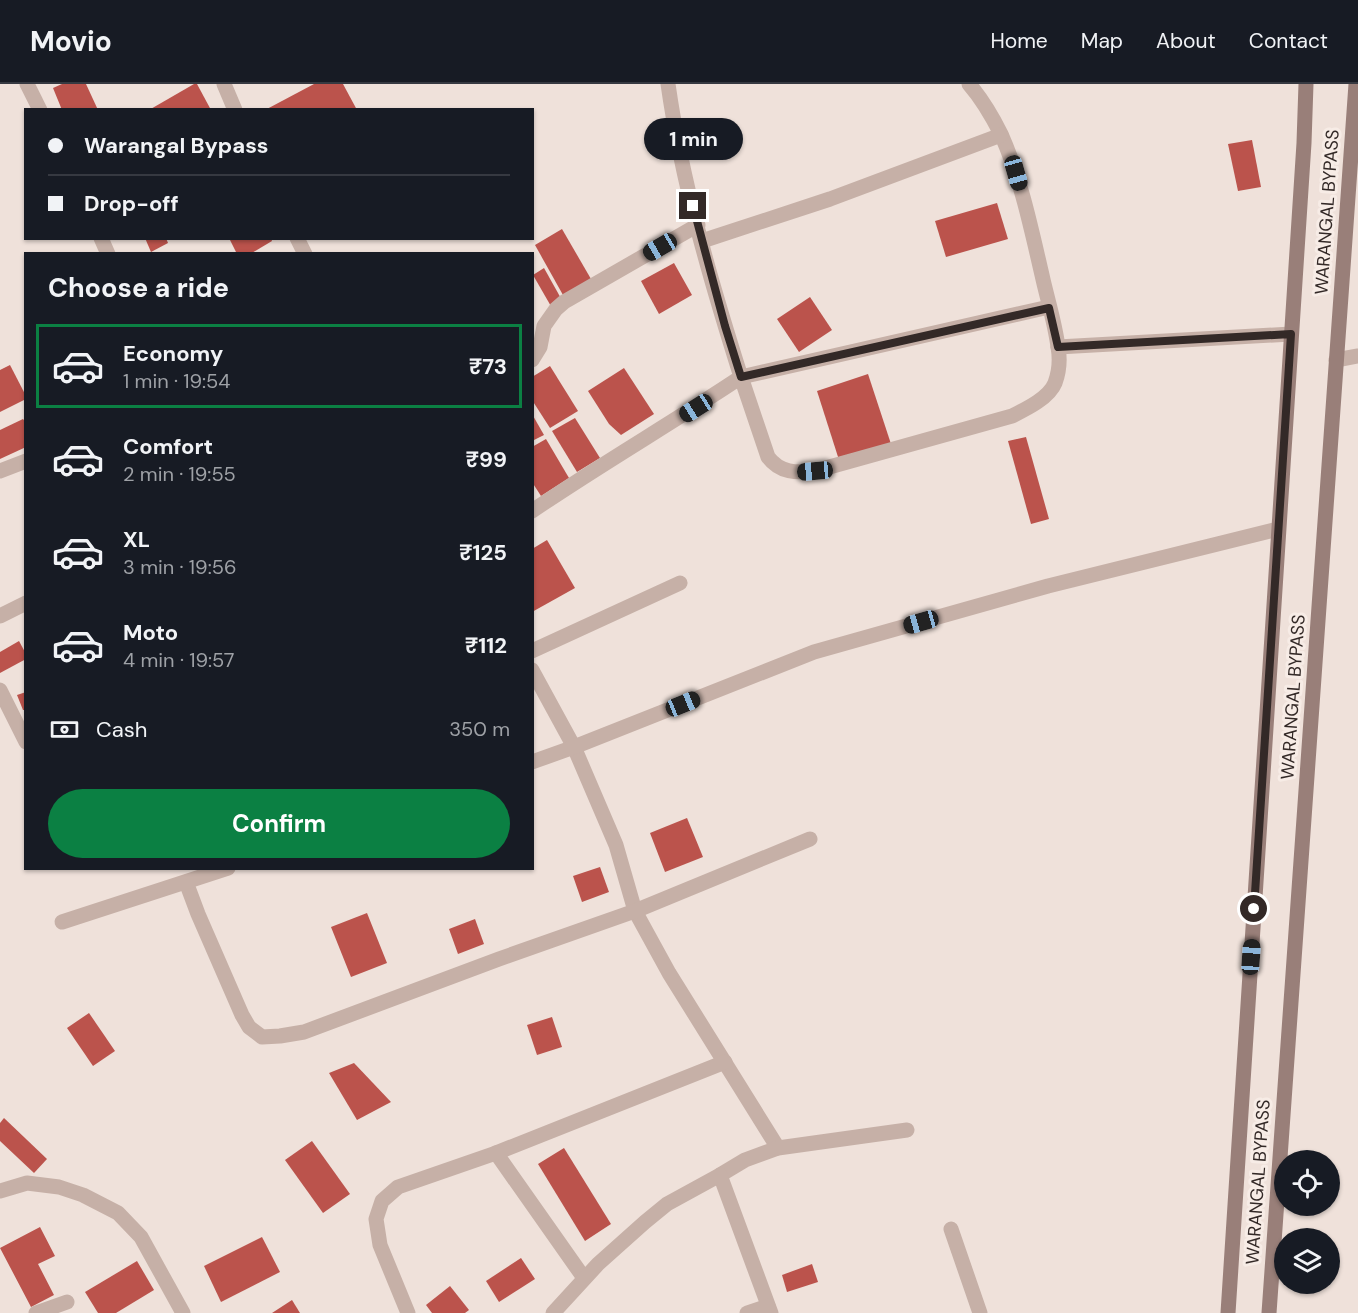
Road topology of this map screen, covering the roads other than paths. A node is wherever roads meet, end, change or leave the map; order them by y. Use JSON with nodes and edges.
{"nodes":[{"id":1,"x":27,"y":84,"type":"edge"},
{"id":2,"x":224,"y":84,"type":"edge"},
{"id":3,"x":668,"y":84,"type":"edge"},
{"id":4,"x":969,"y":84,"type":"edge"},
{"id":5,"x":1306,"y":84,"type":"edge"},
{"id":6,"x":1356,"y":84,"type":"edge"},
{"id":7,"x":38,"y":108,"type":"edge"},
{"id":8,"x":234,"y":108,"type":"edge"},
{"id":9,"x":1001,"y":135,"type":"junction"},
{"id":10,"x":698,"y":225,"type":"junction"},
{"id":11,"x":702,"y":241,"type":"junction"},
{"id":12,"x":1049,"y":308,"type":"junction"},
{"id":13,"x":1291,"y":334,"type":"junction"},
{"id":14,"x":1058,"y":347,"type":"junction"},
{"id":15,"x":1358,"y":356,"type":"edge"},
{"id":16,"x":534,"y":357,"type":"edge"},
{"id":17,"x":1336,"y":360,"type":"junction"},
{"id":18,"x":741,"y":377,"type":"junction"},
{"id":19,"x":24,"y":462,"type":"edge"},
{"id":20,"x":0,"y":471,"type":"edge"},
{"id":21,"x":534,"y":510,"type":"edge"},
{"id":22,"x":1278,"y":529,"type":"junction"},
{"id":23,"x":681,"y":583,"type":"dead end"},
{"id":24,"x":24,"y":604,"type":"edge"},
{"id":25,"x":0,"y":616,"type":"edge"},
{"id":26,"x":534,"y":650,"type":"edge"},
{"id":27,"x":534,"y":674,"type":"edge"},
{"id":28,"x":0,"y":690,"type":"edge"},
{"id":29,"x":24,"y":738,"type":"edge"},
{"id":30,"x":574,"y":747,"type":"junction"},
{"id":31,"x":534,"y":761,"type":"edge"},
{"id":32,"x":810,"y":839,"type":"dead end"},
{"id":33,"x":222,"y":870,"type":"edge"},
{"id":34,"x":186,"y":882,"type":"junction"},
{"id":35,"x":635,"y":911,"type":"junction"},
{"id":36,"x":62,"y":922,"type":"dead end"},
{"id":37,"x":724,"y":1062,"type":"junction"},
{"id":38,"x":907,"y":1130,"type":"dead end"},
{"id":39,"x":778,"y":1148,"type":"junction"},
{"id":40,"x":496,"y":1153,"type":"junction"},
{"id":41,"x":720,"y":1175,"type":"junction"},
{"id":42,"x":0,"y":1191,"type":"edge"},
{"id":43,"x":951,"y":1229,"type":"dead end"},
{"id":44,"x":584,"y":1278,"type":"junction"},
{"id":45,"x":67,"y":1302,"type":"dead end"},
{"id":46,"x":770,"y":1309,"type":"edge"},
{"id":47,"x":36,"y":1313,"type":"edge"},
{"id":48,"x":183,"y":1313,"type":"edge"},
{"id":49,"x":408,"y":1313,"type":"edge"},
{"id":50,"x":553,"y":1313,"type":"edge"},
{"id":51,"x":747,"y":1313,"type":"edge"},
{"id":52,"x":980,"y":1313,"type":"edge"},
{"id":53,"x":1228,"y":1313,"type":"edge"},
{"id":54,"x":1269,"y":1313,"type":"edge"}],
"edges":[{"from":1,"to":7,"type":"street"},
{"from":2,"to":8,"type":"street"},
{"from":3,"to":10,"type":"street"},
{"from":4,"to":9,"type":"street"},
{"from":5,"to":13,"type":"main road","name":"WARANGAL BYPASS"},
{"from":6,"to":17,"type":"main road","name":"WARANGAL BYPASS"},
{"from":9,"to":11,"type":"street"},
{"from":9,"to":12,"type":"street"},
{"from":10,"to":11,"type":"street"},
{"from":10,"to":16,"type":"street"},
{"from":11,"to":18,"type":"street"},
{"from":12,"to":14,"type":"street"},
{"from":12,"to":18,"type":"street"},
{"from":13,"to":14,"type":"street"},
{"from":13,"to":22,"type":"main road","name":"WARANGAL BYPASS"},
{"from":14,"to":18,"type":"street"},
{"from":15,"to":17,"type":"street"},
{"from":17,"to":54,"type":"main road","name":"WARANGAL BYPASS"},
{"from":18,"to":21,"type":"street"},
{"from":19,"to":20,"type":"street"},
{"from":22,"to":30,"type":"street"},
{"from":22,"to":53,"type":"main road","name":"WARANGAL BYPASS"},
{"from":23,"to":26,"type":"street"},
{"from":24,"to":25,"type":"street"},
{"from":27,"to":30,"type":"street"},
{"from":28,"to":29,"type":"street"},
{"from":30,"to":31,"type":"street"},
{"from":30,"to":35,"type":"street"},
{"from":32,"to":35,"type":"street"},
{"from":33,"to":34,"type":"street"},
{"from":34,"to":35,"type":"street"},
{"from":34,"to":36,"type":"street"},
{"from":35,"to":37,"type":"street"},
{"from":37,"to":39,"type":"street"},
{"from":37,"to":40,"type":"street"},
{"from":38,"to":39,"type":"street"},
{"from":39,"to":41,"type":"street"},
{"from":40,"to":44,"type":"street"},
{"from":40,"to":49,"type":"street"},
{"from":41,"to":44,"type":"street"},
{"from":41,"to":46,"type":"street"},
{"from":42,"to":48,"type":"street"},
{"from":43,"to":52,"type":"street"},
{"from":44,"to":50,"type":"street"},
{"from":45,"to":47,"type":"street"},
{"from":46,"to":51,"type":"street"}]}
